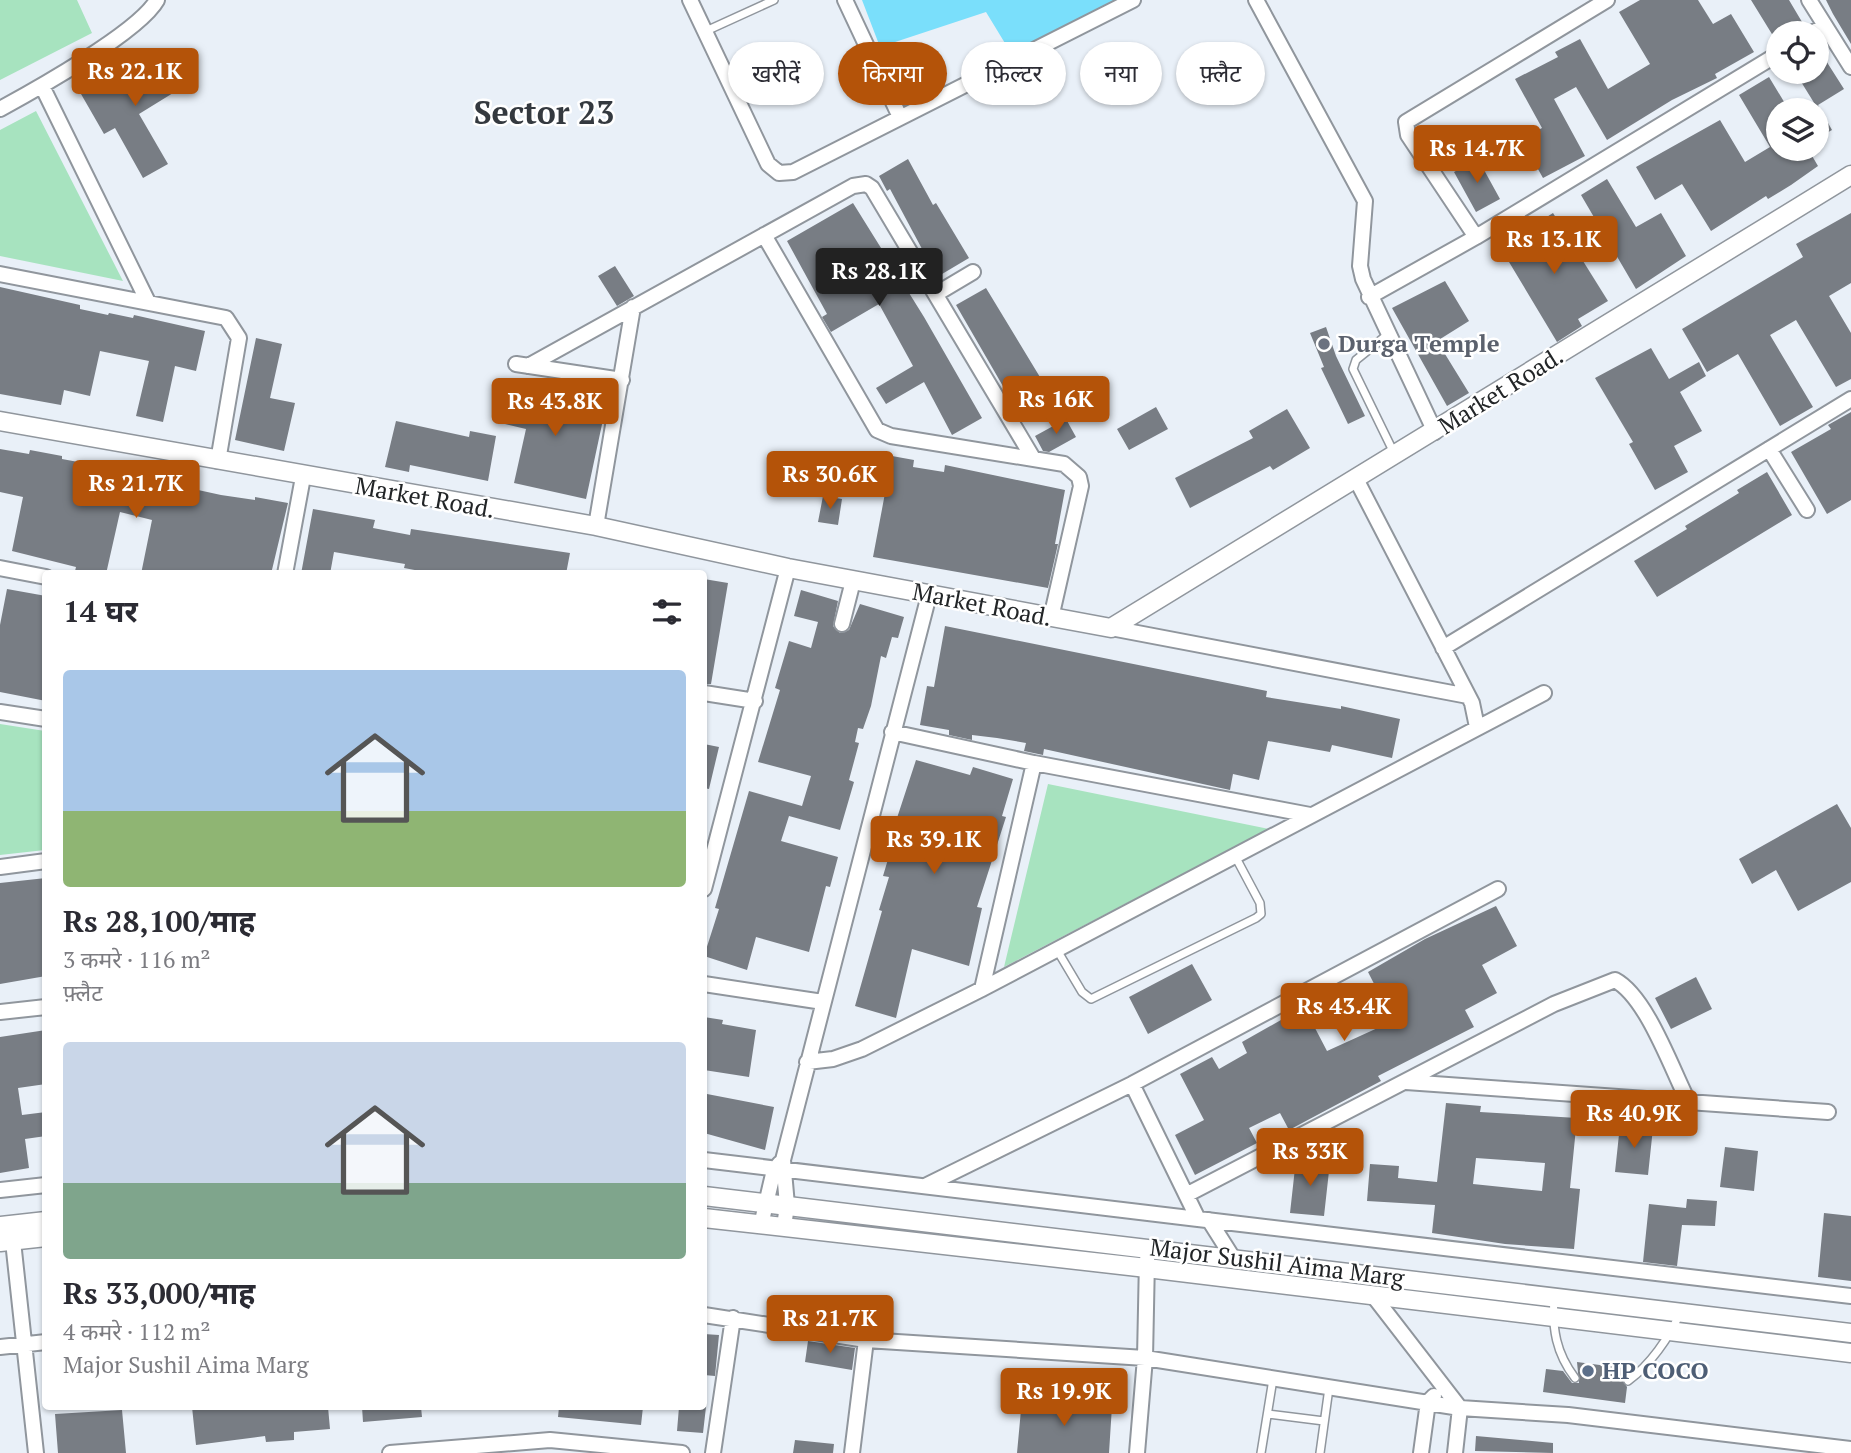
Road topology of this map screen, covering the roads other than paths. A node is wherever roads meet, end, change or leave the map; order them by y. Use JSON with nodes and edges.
{"nodes":[{"id":1,"x":157,"y":0,"type":"edge"},
{"id":2,"x":690,"y":0,"type":"edge"},
{"id":3,"x":774,"y":0,"type":"edge"},
{"id":4,"x":845,"y":0,"type":"edge"},
{"id":5,"x":1133,"y":0,"type":"edge"},
{"id":6,"x":1256,"y":0,"type":"edge"},
{"id":7,"x":1607,"y":0,"type":"edge"},
{"id":8,"x":1809,"y":0,"type":"edge"},
{"id":9,"x":1816,"y":21,"type":"edge"},
{"id":10,"x":706,"y":31,"type":"junction"},
{"id":11,"x":1829,"y":41,"type":"edge"},
{"id":12,"x":1766,"y":61,"type":"edge"},
{"id":13,"x":1851,"y":67,"type":"edge"},
{"id":14,"x":43,"y":86,"type":"junction"},
{"id":15,"x":0,"y":109,"type":"edge"},
{"id":16,"x":900,"y":117,"type":"junction"},
{"id":17,"x":1851,"y":175,"type":"edge"},
{"id":18,"x":764,"y":235,"type":"junction"},
{"id":19,"x":1476,"y":237,"type":"junction"},
{"id":20,"x":973,"y":272,"type":"dead end"},
{"id":21,"x":0,"y":274,"type":"edge"},
{"id":22,"x":936,"y":294,"type":"junction"},
{"id":23,"x":1369,"y":297,"type":"junction"},
{"id":24,"x":148,"y":302,"type":"junction"},
{"id":25,"x":633,"y":307,"type":"junction"},
{"id":26,"x":1387,"y":335,"type":"junction"},
{"id":27,"x":622,"y":380,"type":"junction"},
{"id":28,"x":1851,"y":399,"type":"edge"},
{"id":29,"x":0,"y":421,"type":"edge"},
{"id":30,"x":1435,"y":432,"type":"junction"},
{"id":31,"x":1769,"y":449,"type":"junction"},
{"id":32,"x":1395,"y":456,"type":"junction"},
{"id":33,"x":1033,"y":458,"type":"junction"},
{"id":34,"x":218,"y":461,"type":"junction"},
{"id":35,"x":303,"y":477,"type":"junction"},
{"id":36,"x":1356,"y":479,"type":"junction"},
{"id":37,"x":1807,"y":510,"type":"dead end"},
{"id":38,"x":596,"y":526,"type":"junction"},
{"id":39,"x":0,"y":568,"type":"edge"},
{"id":40,"x":788,"y":568,"type":"junction"},
{"id":41,"x":286,"y":570,"type":"edge"},
{"id":42,"x":42,"y":576,"type":"edge"},
{"id":43,"x":853,"y":581,"type":"junction"},
{"id":44,"x":929,"y":595,"type":"junction"},
{"id":45,"x":1051,"y":618,"type":"junction"},
{"id":46,"x":842,"y":624,"type":"dead end"},
{"id":47,"x":1111,"y":628,"type":"junction"},
{"id":48,"x":1443,"y":648,"type":"junction"},
{"id":49,"x":707,"y":693,"type":"edge"},
{"id":50,"x":1544,"y":694,"type":"dead end"},
{"id":51,"x":1468,"y":695,"type":"junction"},
{"id":52,"x":755,"y":701,"type":"junction"},
{"id":53,"x":0,"y":712,"type":"edge"},
{"id":54,"x":42,"y":718,"type":"edge"},
{"id":55,"x":1477,"y":727,"type":"junction"},
{"id":56,"x":892,"y":732,"type":"junction"},
{"id":57,"x":1034,"y":763,"type":"junction"},
{"id":58,"x":1310,"y":815,"type":"junction"},
{"id":59,"x":1234,"y":856,"type":"junction"},
{"id":60,"x":42,"y":862,"type":"edge"},
{"id":61,"x":0,"y":867,"type":"edge"},
{"id":62,"x":707,"y":878,"type":"edge"},
{"id":63,"x":1498,"y":889,"type":"dead end"},
{"id":64,"x":1057,"y":950,"type":"junction"},
{"id":65,"x":707,"y":984,"type":"edge"},
{"id":66,"x":982,"y":989,"type":"junction"},
{"id":67,"x":823,"y":1002,"type":"junction"},
{"id":68,"x":42,"y":1007,"type":"edge"},
{"id":69,"x":0,"y":1012,"type":"edge"},
{"id":70,"x":807,"y":1062,"type":"junction"},
{"id":71,"x":1405,"y":1082,"type":"junction"},
{"id":72,"x":1132,"y":1084,"type":"junction"},
{"id":73,"x":1689,"y":1103,"type":"junction"},
{"id":74,"x":1828,"y":1112,"type":"dead end"},
{"id":75,"x":707,"y":1160,"type":"edge"},
{"id":76,"x":781,"y":1167,"type":"junction"},
{"id":77,"x":42,"y":1185,"type":"edge"},
{"id":78,"x":925,"y":1186,"type":"junction"},
{"id":79,"x":0,"y":1190,"type":"edge"},
{"id":80,"x":1188,"y":1194,"type":"junction"},
{"id":81,"x":707,"y":1196,"type":"edge"},
{"id":82,"x":767,"y":1203,"type":"junction"},
{"id":83,"x":787,"y":1205,"type":"junction"},
{"id":84,"x":707,"y":1218,"type":"edge"},
{"id":85,"x":1204,"y":1219,"type":"junction"},
{"id":86,"x":42,"y":1222,"type":"edge"},
{"id":87,"x":761,"y":1225,"type":"junction"},
{"id":88,"x":784,"y":1227,"type":"junction"},
{"id":89,"x":6,"y":1233,"type":"edge"},
{"id":90,"x":42,"y":1237,"type":"edge"},
{"id":91,"x":1148,"y":1248,"type":"junction"},
{"id":92,"x":1233,"y":1258,"type":"junction"},
{"id":93,"x":1147,"y":1268,"type":"junction"},
{"id":94,"x":1851,"y":1296,"type":"edge"},
{"id":95,"x":1554,"y":1297,"type":"junction"},
{"id":96,"x":1375,"y":1298,"type":"junction"},
{"id":97,"x":1680,"y":1312,"type":"junction"},
{"id":98,"x":707,"y":1315,"type":"edge"},
{"id":99,"x":733,"y":1318,"type":"junction"},
{"id":100,"x":1552,"y":1319,"type":"junction"},
{"id":101,"x":1671,"y":1333,"type":"junction"},
{"id":102,"x":1851,"y":1333,"type":"edge"},
{"id":103,"x":866,"y":1340,"type":"junction"},
{"id":104,"x":42,"y":1343,"type":"edge"},
{"id":105,"x":24,"y":1345,"type":"junction"},
{"id":106,"x":0,"y":1347,"type":"edge"},
{"id":107,"x":1851,"y":1353,"type":"edge"},
{"id":108,"x":1145,"y":1358,"type":"junction"},
{"id":109,"x":1274,"y":1378,"type":"junction"},
{"id":110,"x":1575,"y":1378,"type":"dead end"},
{"id":111,"x":1628,"y":1381,"type":"dead end"},
{"id":112,"x":1329,"y":1387,"type":"junction"},
{"id":113,"x":1443,"y":1387,"type":"junction"},
{"id":114,"x":1427,"y":1402,"type":"junction"},
{"id":115,"x":1460,"y":1408,"type":"junction"},
{"id":116,"x":1268,"y":1414,"type":"junction"},
{"id":117,"x":1324,"y":1421,"type":"junction"},
{"id":118,"x":550,"y":1440,"type":"junction"},
{"id":119,"x":583,"y":1447,"type":"edge"},
{"id":120,"x":1818,"y":1449,"type":"edge"},
{"id":121,"x":1851,"y":1449,"type":"edge"},
{"id":122,"x":36,"y":1453,"type":"edge"},
{"id":123,"x":390,"y":1453,"type":"edge"},
{"id":124,"x":529,"y":1453,"type":"edge"},
{"id":125,"x":682,"y":1453,"type":"edge"},
{"id":126,"x":713,"y":1453,"type":"edge"},
{"id":127,"x":852,"y":1453,"type":"edge"},
{"id":128,"x":1137,"y":1453,"type":"edge"},
{"id":129,"x":1261,"y":1453,"type":"edge"},
{"id":130,"x":1320,"y":1453,"type":"edge"},
{"id":131,"x":1421,"y":1453,"type":"edge"},
{"id":132,"x":1455,"y":1453,"type":"edge"}],
"edges":[{"from":1,"to":14,"type":"street"},
{"from":2,"to":10,"type":"street"},
{"from":3,"to":10,"type":"lane"},
{"from":4,"to":16,"type":"street"},
{"from":5,"to":16,"type":"street"},
{"from":6,"to":23,"type":"street"},
{"from":7,"to":19,"type":"street"},
{"from":8,"to":9,"type":"street"},
{"from":10,"to":16,"type":"street"},
{"from":11,"to":13,"type":"street"},
{"from":12,"to":19,"type":"street"},
{"from":14,"to":15,"type":"street"},
{"from":14,"to":24,"type":"street"},
{"from":17,"to":30,"type":"street","name":"Market Road."},
{"from":18,"to":22,"type":"street"},
{"from":18,"to":25,"type":"street"},
{"from":18,"to":33,"type":"street"},
{"from":19,"to":23,"type":"street"},
{"from":20,"to":22,"type":"street"},
{"from":21,"to":24,"type":"street"},
{"from":22,"to":33,"type":"street"},
{"from":23,"to":26,"type":"street"},
{"from":24,"to":34,"type":"street"},
{"from":25,"to":27,"type":"street"},
{"from":25,"to":27,"type":"street"},
{"from":26,"to":30,"type":"street"},
{"from":26,"to":32,"type":"lane"},
{"from":27,"to":38,"type":"street"},
{"from":28,"to":31,"type":"street"},
{"from":29,"to":34,"type":"street","name":"Market Road."},
{"from":30,"to":32,"type":"street","name":"Market Road."},
{"from":31,"to":37,"type":"street"},
{"from":31,"to":48,"type":"street"},
{"from":32,"to":36,"type":"street","name":"Market Road."},
{"from":33,"to":45,"type":"street"},
{"from":34,"to":35,"type":"street","name":"Market Road."},
{"from":35,"to":38,"type":"street","name":"Market Road."},
{"from":35,"to":41,"type":"street"},
{"from":36,"to":47,"type":"street","name":"Market Road."},
{"from":36,"to":48,"type":"street"},
{"from":38,"to":40,"type":"street","name":"Market Road."},
{"from":39,"to":42,"type":"street"},
{"from":40,"to":43,"type":"street","name":"Market Road."},
{"from":40,"to":52,"type":"street"},
{"from":43,"to":44,"type":"street","name":"Market Road."},
{"from":43,"to":46,"type":"street"},
{"from":44,"to":45,"type":"street","name":"Market Road."},
{"from":44,"to":56,"type":"street"},
{"from":45,"to":47,"type":"street","name":"Market Road."},
{"from":47,"to":51,"type":"street"},
{"from":48,"to":51,"type":"street"},
{"from":49,"to":52,"type":"street"},
{"from":50,"to":55,"type":"street"},
{"from":51,"to":55,"type":"street"},
{"from":52,"to":62,"type":"street"},
{"from":53,"to":54,"type":"street"},
{"from":55,"to":58,"type":"street"},
{"from":56,"to":57,"type":"street"},
{"from":56,"to":67,"type":"street"},
{"from":57,"to":58,"type":"street"},
{"from":57,"to":66,"type":"street"},
{"from":58,"to":59,"type":"street"},
{"from":59,"to":64,"type":"street"},
{"from":59,"to":64,"type":"lane"},
{"from":60,"to":61,"type":"street"},
{"from":63,"to":72,"type":"street"},
{"from":64,"to":66,"type":"street"},
{"from":65,"to":67,"type":"street"},
{"from":66,"to":70,"type":"street"},
{"from":67,"to":70,"type":"street"},
{"from":68,"to":69,"type":"street"},
{"from":70,"to":76,"type":"street"},
{"from":71,"to":73,"type":"street"},
{"from":71,"to":73,"type":"street"},
{"from":71,"to":80,"type":"street"},
{"from":72,"to":78,"type":"street"},
{"from":72,"to":80,"type":"street"},
{"from":73,"to":74,"type":"street"},
{"from":75,"to":76,"type":"street"},
{"from":76,"to":78,"type":"street"},
{"from":76,"to":82,"type":"street"},
{"from":76,"to":83,"type":"street"},
{"from":77,"to":79,"type":"street"},
{"from":78,"to":85,"type":"street"},
{"from":80,"to":85,"type":"street"},
{"from":81,"to":82,"type":"street","name":"Major Sushil Aima Marg"},
{"from":82,"to":83,"type":"street","name":"Major Sushil Aima Marg"},
{"from":82,"to":87,"type":"street"},
{"from":83,"to":88,"type":"street"},
{"from":83,"to":91,"type":"street","name":"Major Sushil Aima Marg"},
{"from":84,"to":87,"type":"street","name":"Major Sushil Aima Marg"},
{"from":85,"to":92,"type":"street"},
{"from":85,"to":94,"type":"street"},
{"from":86,"to":89,"type":"street"},
{"from":87,"to":88,"type":"street","name":"Major Sushil Aima Marg"},
{"from":88,"to":93,"type":"street","name":"Major Sushil Aima Marg"},
{"from":89,"to":90,"type":"street"},
{"from":89,"to":105,"type":"street"},
{"from":91,"to":92,"type":"street","name":"Major Sushil Aima Marg"},
{"from":91,"to":93,"type":"street"},
{"from":92,"to":95,"type":"street","name":"Major Sushil Aima Marg"},
{"from":93,"to":96,"type":"street","name":"Major Sushil Aima Marg"},
{"from":93,"to":108,"type":"street"},
{"from":95,"to":97,"type":"street","name":"Major Sushil Aima Marg"},
{"from":95,"to":100,"type":"lane"},
{"from":96,"to":100,"type":"street","name":"Major Sushil Aima Marg"},
{"from":96,"to":113,"type":"street"},
{"from":97,"to":101,"type":"lane"},
{"from":97,"to":102,"type":"street","name":"Major Sushil Aima Marg"},
{"from":98,"to":99,"type":"street"},
{"from":99,"to":103,"type":"street"},
{"from":99,"to":126,"type":"street"},
{"from":100,"to":101,"type":"street","name":"Major Sushil Aima Marg"},
{"from":100,"to":110,"type":"lane"},
{"from":101,"to":107,"type":"street","name":"Major Sushil Aima Marg"},
{"from":101,"to":111,"type":"lane"},
{"from":103,"to":108,"type":"street"},
{"from":103,"to":127,"type":"street"},
{"from":104,"to":105,"type":"street"},
{"from":105,"to":106,"type":"street"},
{"from":105,"to":122,"type":"street"},
{"from":108,"to":109,"type":"street"},
{"from":108,"to":128,"type":"street"},
{"from":109,"to":112,"type":"street"},
{"from":109,"to":116,"type":"lane"},
{"from":112,"to":114,"type":"street"},
{"from":112,"to":117,"type":"lane"},
{"from":113,"to":114,"type":"street"},
{"from":113,"to":115,"type":"street"},
{"from":114,"to":115,"type":"street"},
{"from":114,"to":131,"type":"street"},
{"from":115,"to":120,"type":"street"},
{"from":115,"to":132,"type":"street"},
{"from":116,"to":117,"type":"lane"},
{"from":116,"to":129,"type":"lane"},
{"from":117,"to":130,"type":"lane"},
{"from":118,"to":119,"type":"street"},
{"from":118,"to":123,"type":"street"},
{"from":118,"to":124,"type":"street"},
{"from":119,"to":125,"type":"street"},
{"from":120,"to":121,"type":"street"}]}
